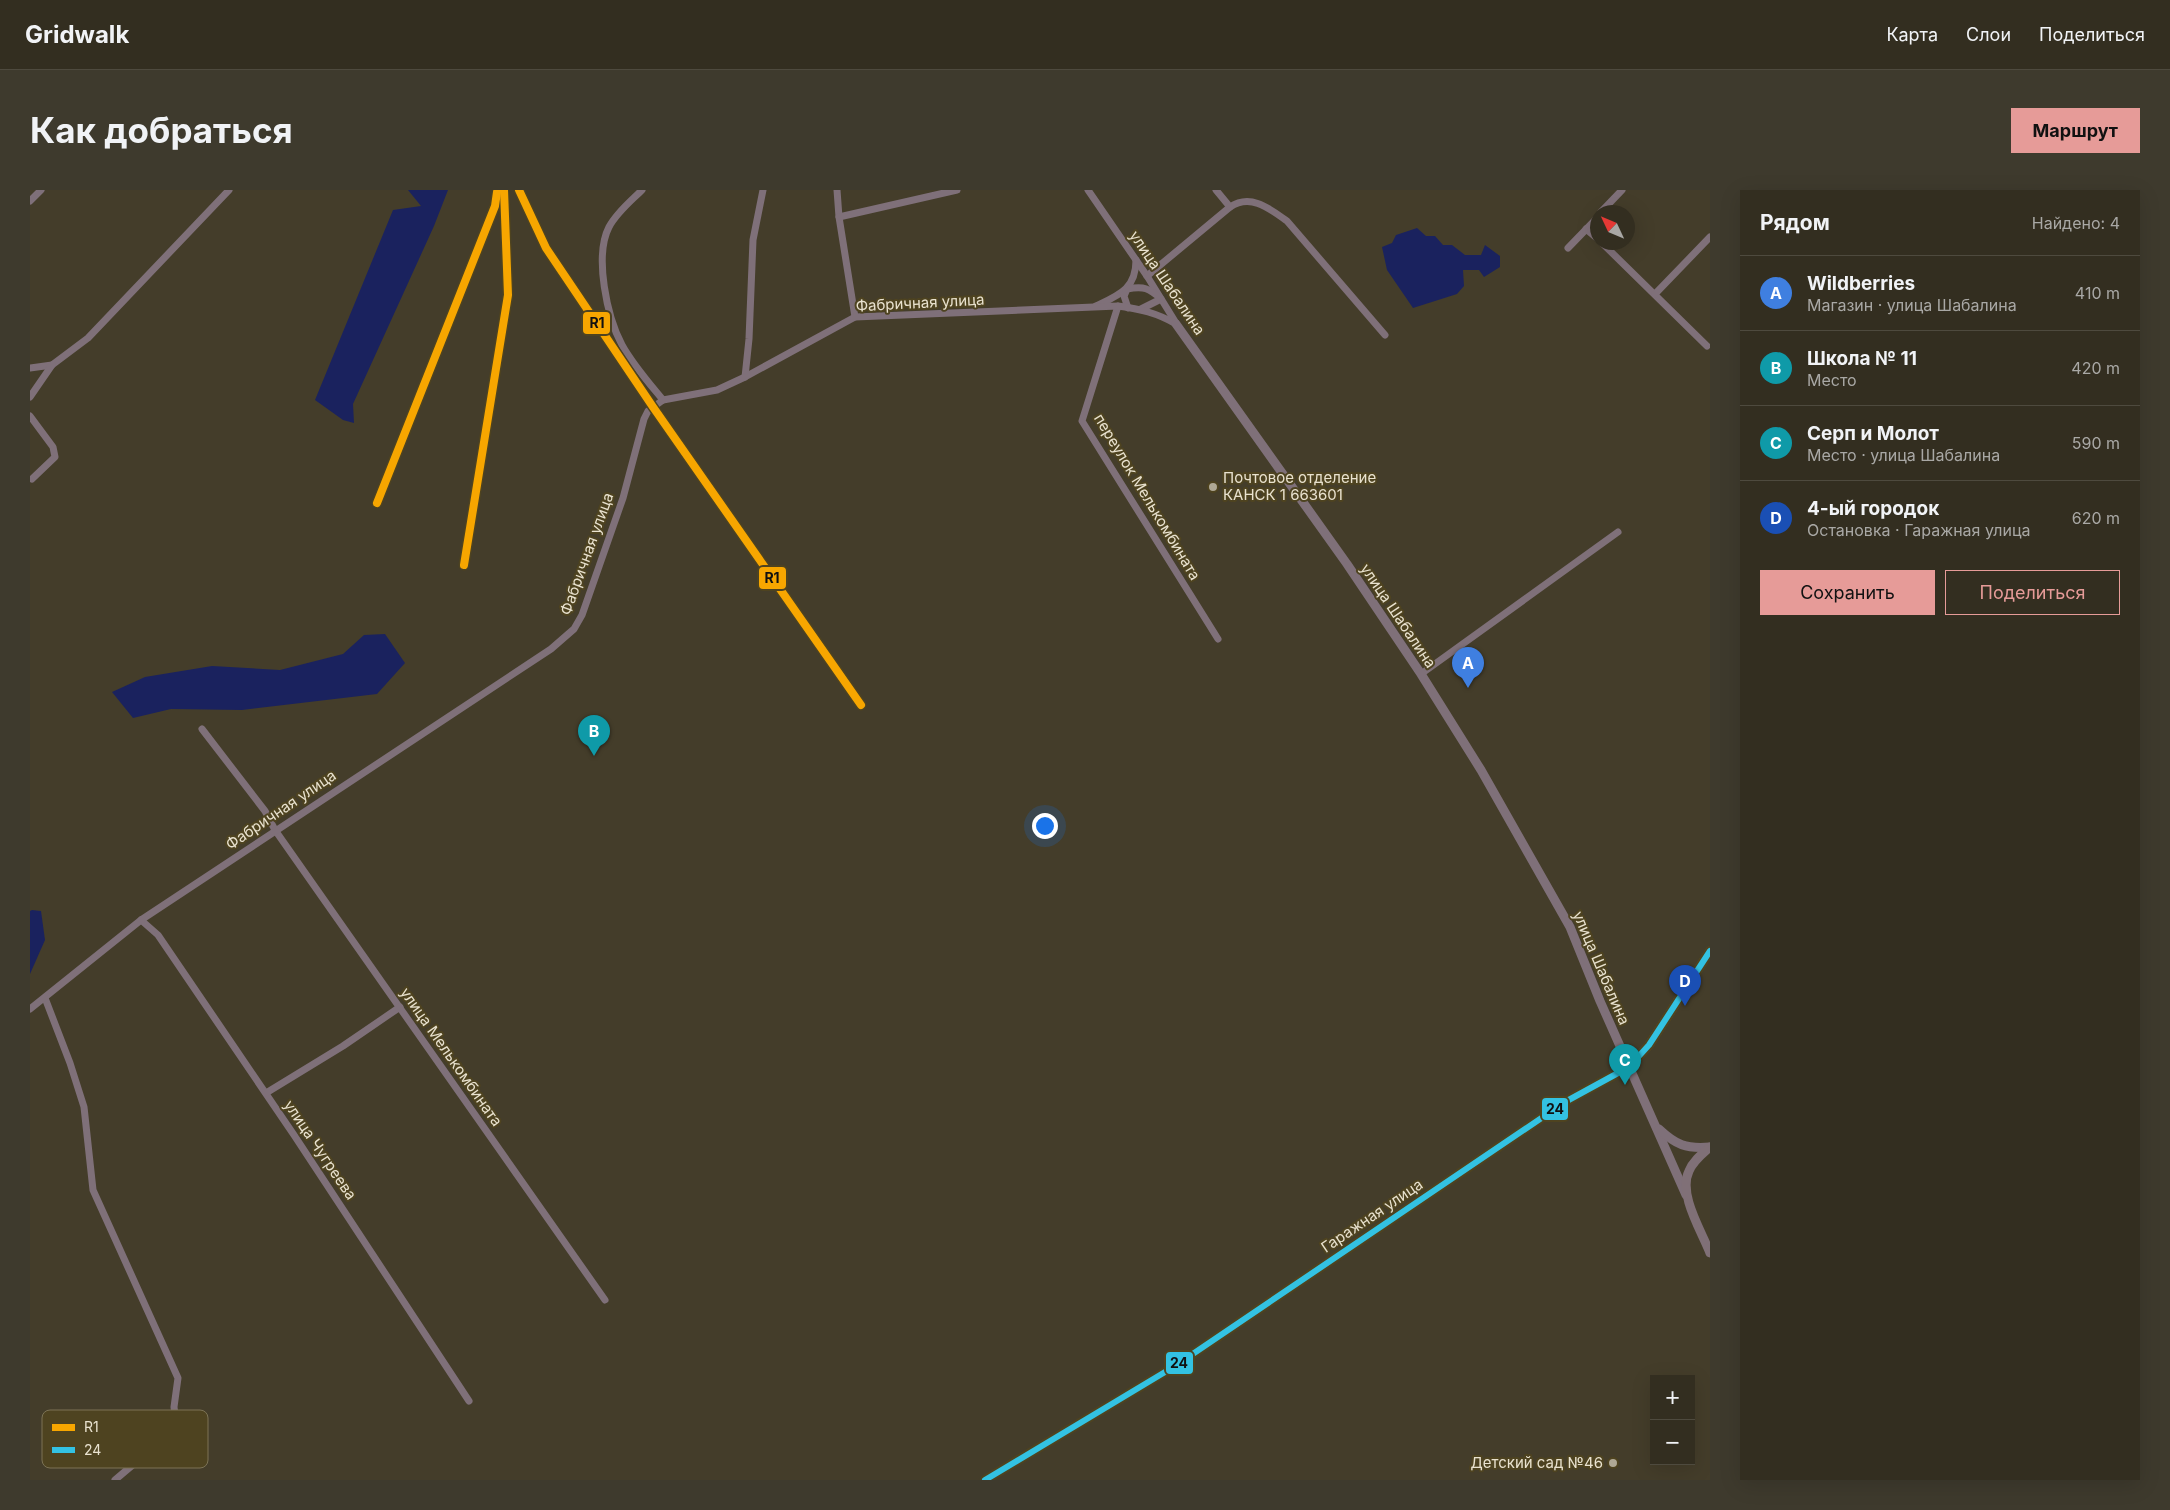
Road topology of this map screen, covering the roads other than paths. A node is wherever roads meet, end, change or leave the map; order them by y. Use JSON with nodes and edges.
{"nodes":[{"id":1,"x":41,"y":190,"type":"edge"},
{"id":2,"x":228,"y":190,"type":"edge"},
{"id":3,"x":642,"y":190,"type":"edge"},
{"id":4,"x":837,"y":190,"type":"edge"},
{"id":5,"x":957,"y":190,"type":"edge"},
{"id":6,"x":1088,"y":190,"type":"edge"},
{"id":7,"x":1216,"y":190,"type":"edge"},
{"id":8,"x":1622,"y":190,"type":"edge"},
{"id":9,"x":763,"y":191,"type":"edge"},
{"id":10,"x":30,"y":202,"type":"edge"},
{"id":11,"x":1608,"y":205,"type":"edge"},
{"id":12,"x":1230,"y":207,"type":"junction"},
{"id":13,"x":839,"y":217,"type":"junction"},
{"id":14,"x":1590,"y":225,"type":"edge"},
{"id":15,"x":1586,"y":229,"type":"junction"},
{"id":16,"x":1590,"y":233,"type":"edge"},
{"id":17,"x":1710,"y":237,"type":"edge"},
{"id":18,"x":1568,"y":248,"type":"dead end"},
{"id":19,"x":1609,"y":250,"type":"edge"},
{"id":20,"x":1136,"y":259,"type":"junction"},
{"id":21,"x":1147,"y":276,"type":"junction"},
{"id":22,"x":1128,"y":289,"type":"junction"},
{"id":23,"x":1655,"y":294,"type":"junction"},
{"id":24,"x":1161,"y":299,"type":"junction"},
{"id":25,"x":1118,"y":306,"type":"junction"},
{"id":26,"x":1093,"y":308,"type":"junction"},
{"id":27,"x":1128,"y":308,"type":"junction"},
{"id":28,"x":1141,"y":309,"type":"junction"},
{"id":29,"x":855,"y":317,"type":"junction"},
{"id":30,"x":1176,"y":324,"type":"junction"},
{"id":31,"x":1385,"y":335,"type":"dead end"},
{"id":32,"x":1707,"y":346,"type":"dead end"},
{"id":33,"x":52,"y":365,"type":"junction"},
{"id":34,"x":30,"y":368,"type":"edge"},
{"id":35,"x":745,"y":377,"type":"junction"},
{"id":36,"x":33,"y":386,"type":"edge"},
{"id":37,"x":30,"y":397,"type":"edge"},
{"id":38,"x":663,"y":400,"type":"junction"},
{"id":39,"x":30,"y":416,"type":"edge"},
{"id":40,"x":32,"y":480,"type":"dead end"},
{"id":41,"x":1618,"y":532,"type":"dead end"},
{"id":42,"x":1218,"y":639,"type":"dead end"},
{"id":43,"x":1421,"y":674,"type":"junction"},
{"id":44,"x":202,"y":729,"type":"dead end"},
{"id":45,"x":275,"y":830,"type":"junction"},
{"id":46,"x":141,"y":920,"type":"junction"},
{"id":47,"x":1710,"y":951,"type":"edge"},
{"id":48,"x":45,"y":998,"type":"junction"},
{"id":49,"x":400,"y":1007,"type":"junction"},
{"id":50,"x":30,"y":1009,"type":"edge"},
{"id":51,"x":1629,"y":1067,"type":"junction"},
{"id":52,"x":266,"y":1094,"type":"junction"},
{"id":53,"x":1655,"y":1125,"type":"junction"},
{"id":54,"x":1710,"y":1147,"type":"edge"},
{"id":55,"x":1686,"y":1195,"type":"junction"},
{"id":56,"x":1710,"y":1253,"type":"edge"},
{"id":57,"x":605,"y":1300,"type":"dead end"},
{"id":58,"x":469,"y":1401,"type":"dead end"},
{"id":59,"x":174,"y":1410,"type":"edge"},
{"id":60,"x":129,"y":1468,"type":"edge"},
{"id":61,"x":115,"y":1480,"type":"edge"},
{"id":62,"x":985,"y":1480,"type":"edge"}],
"edges":[{"from":1,"to":10,"type":"street"},
{"from":2,"to":33,"type":"street"},
{"from":3,"to":38,"type":"street"},
{"from":4,"to":13,"type":"street"},
{"from":5,"to":13,"type":"street"},
{"from":6,"to":20,"type":"street","name":"улица Шабалина"},
{"from":7,"to":12,"type":"street"},
{"from":8,"to":11,"type":"street"},
{"from":9,"to":35,"type":"street"},
{"from":12,"to":21,"type":"street"},
{"from":12,"to":31,"type":"street"},
{"from":13,"to":29,"type":"street"},
{"from":14,"to":15,"type":"street"},
{"from":15,"to":16,"type":"street"},
{"from":15,"to":18,"type":"street"},
{"from":17,"to":23,"type":"street"},
{"from":19,"to":23,"type":"street"},
{"from":20,"to":21,"type":"street","name":"улица Шабалина"},
{"from":20,"to":22,"type":"street"},
{"from":21,"to":24,"type":"street","name":"улица Шабалина"},
{"from":22,"to":24,"type":"street"},
{"from":22,"to":26,"type":"street"},
{"from":22,"to":27,"type":"street"},
{"from":23,"to":32,"type":"street"},
{"from":24,"to":28,"type":"street"},
{"from":24,"to":30,"type":"street","name":"улица Шабалина"},
{"from":25,"to":26,"type":"street","name":"Фабричная улица"},
{"from":25,"to":27,"type":"street","name":"Фабричная улица"},
{"from":25,"to":42,"type":"street","name":"переулок Мелькомбината"},
{"from":26,"to":29,"type":"street","name":"Фабричная улица"},
{"from":27,"to":28,"type":"street","name":"Фабричная улица"},
{"from":28,"to":30,"type":"street","name":"Фабричная улица"},
{"from":29,"to":35,"type":"street","name":"Фабричная улица"},
{"from":30,"to":43,"type":"street","name":"улица Шабалина"},
{"from":33,"to":34,"type":"street"},
{"from":33,"to":36,"type":"street"},
{"from":35,"to":38,"type":"street","name":"Фабричная улица"},
{"from":36,"to":37,"type":"street"},
{"from":38,"to":45,"type":"street","name":"Фабричная улица"},
{"from":39,"to":40,"type":"street"},
{"from":41,"to":43,"type":"street"},
{"from":43,"to":51,"type":"street","name":"улица Шабалина"},
{"from":44,"to":45,"type":"street","name":"улица Мелькомбината"},
{"from":45,"to":46,"type":"street","name":"Фабричная улица"},
{"from":45,"to":49,"type":"street","name":"улица Мелькомбината"},
{"from":46,"to":48,"type":"street","name":"Фабричная улица"},
{"from":46,"to":52,"type":"street","name":"улица Чугреева"},
{"from":47,"to":51,"type":"street","name":"Гаражная улица"},
{"from":48,"to":50,"type":"street","name":"Фабричная улица"},
{"from":48,"to":59,"type":"street"},
{"from":49,"to":52,"type":"street"},
{"from":49,"to":57,"type":"street","name":"улица Мелькомбината"},
{"from":51,"to":53,"type":"street","name":"улица Шабалина"},
{"from":51,"to":62,"type":"street","name":"Гаражная улица"},
{"from":52,"to":58,"type":"street","name":"улица Чугреева"},
{"from":53,"to":54,"type":"street"},
{"from":53,"to":55,"type":"street","name":"улица Шабалина"},
{"from":54,"to":55,"type":"main road"},
{"from":55,"to":56,"type":"main road"},
{"from":60,"to":61,"type":"street"}]}
